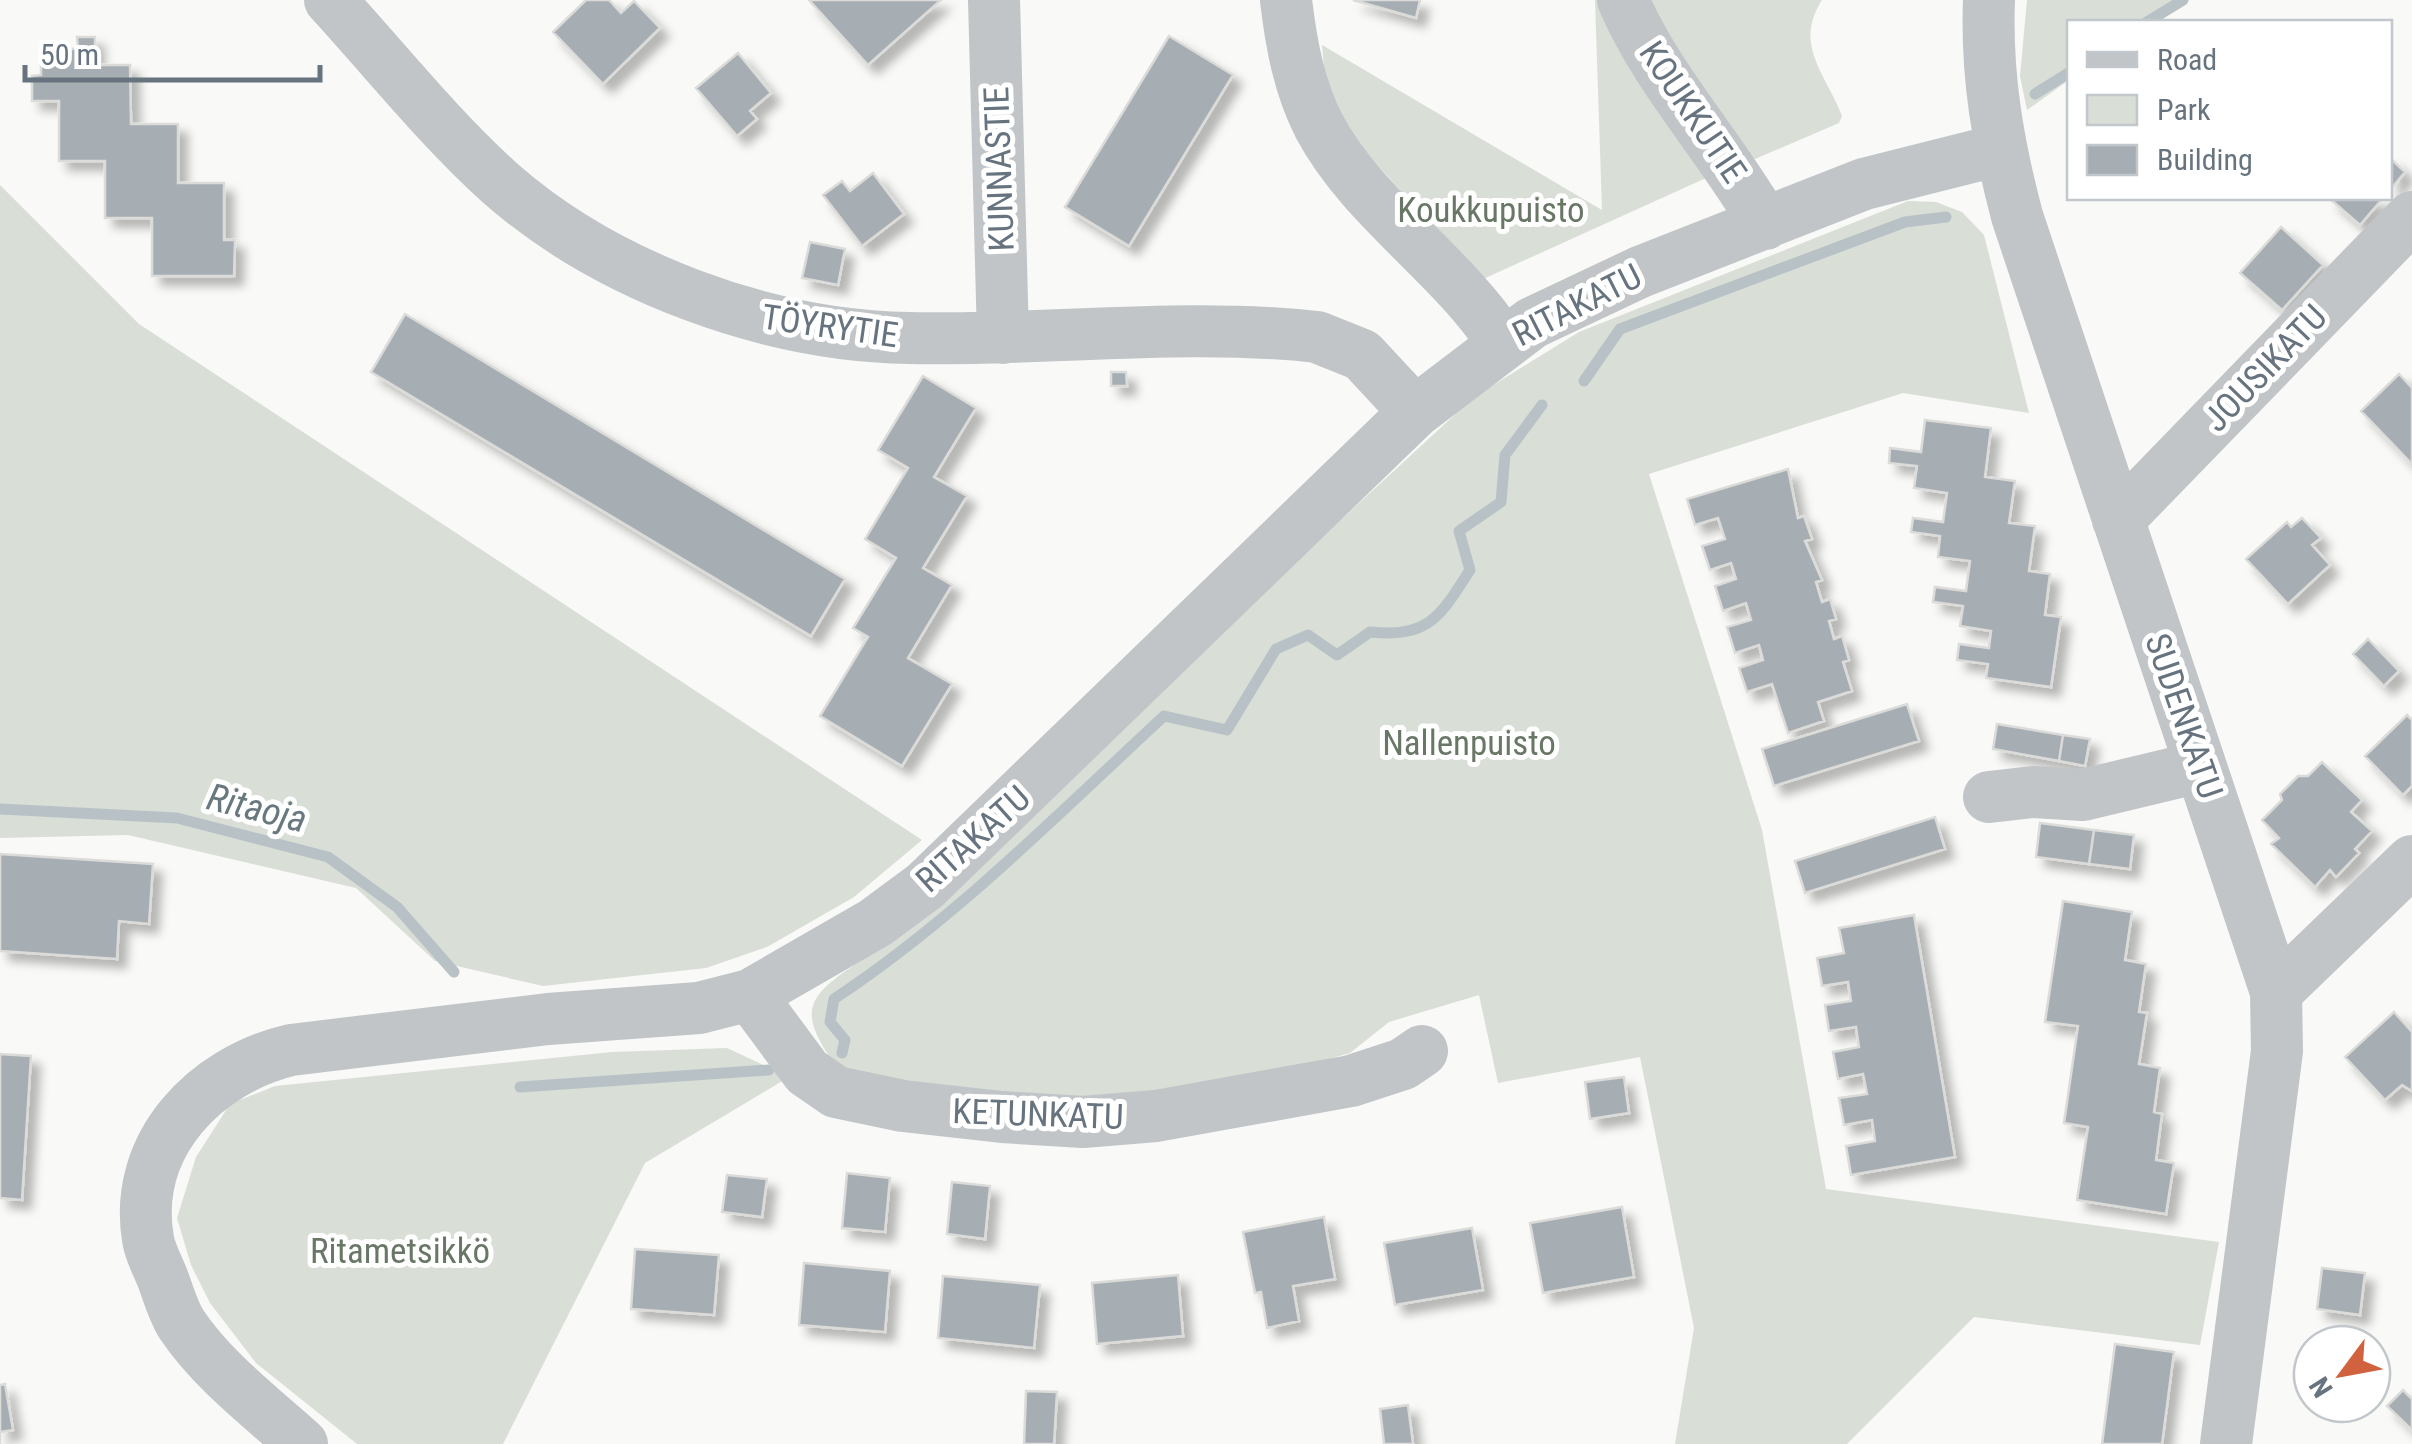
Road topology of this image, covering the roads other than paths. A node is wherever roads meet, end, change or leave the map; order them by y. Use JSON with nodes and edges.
{"nodes":[{"id":1,"x":330,"y":0,"type":"edge"},
{"id":2,"x":994,"y":0,"type":"edge"},
{"id":3,"x":1286,"y":0,"type":"edge"},
{"id":4,"x":1623,"y":0,"type":"edge"},
{"id":5,"x":1988,"y":0,"type":"edge"},
{"id":6,"x":1999,"y":150,"type":"junction"},
{"id":7,"x":2412,"y":216,"type":"edge"},
{"id":8,"x":1765,"y":224,"type":"junction"},
{"id":9,"x":1003,"y":338,"type":"junction"},
{"id":10,"x":1502,"y":342,"type":"junction"},
{"id":11,"x":1415,"y":412,"type":"junction"},
{"id":12,"x":2118,"y":520,"type":"junction"},
{"id":13,"x":2200,"y":767,"type":"junction"},
{"id":14,"x":1989,"y":797,"type":"dead end"},
{"id":15,"x":2412,"y":861,"type":"edge"},
{"id":16,"x":2276,"y":992,"type":"junction"},
{"id":17,"x":750,"y":996,"type":"junction"},
{"id":18,"x":1422,"y":1051,"type":"dead end"},
{"id":19,"x":302,"y":1444,"type":"edge"},
{"id":20,"x":2226,"y":1444,"type":"edge"}],
"edges":[{"from":1,"to":9,"type":"street","name":"TÖYRYTIE"},
{"from":2,"to":9,"type":"street","name":"KUNNASTIE"},
{"from":3,"to":10,"type":"street"},
{"from":4,"to":8,"type":"street","name":"KOUKKUTIE"},
{"from":5,"to":6,"type":"street","name":"SUDENKATU"},
{"from":6,"to":8,"type":"street","name":"RITAKATU"},
{"from":6,"to":12,"type":"street","name":"SUDENKATU"},
{"from":7,"to":12,"type":"street","name":"JOUSIKATU"},
{"from":8,"to":10,"type":"street","name":"RITAKATU"},
{"from":9,"to":11,"type":"street","name":"TÖYRYTIE"},
{"from":10,"to":11,"type":"street","name":"RITAKATU"},
{"from":11,"to":17,"type":"street","name":"RITAKATU"},
{"from":12,"to":13,"type":"street","name":"SUDENKATU"},
{"from":13,"to":14,"type":"street"},
{"from":13,"to":16,"type":"street","name":"SUDENKATU"},
{"from":15,"to":16,"type":"street"},
{"from":16,"to":20,"type":"street","name":"SUDENKATU"},
{"from":17,"to":18,"type":"street","name":"KETUNKATU"},
{"from":17,"to":19,"type":"street","name":"RITAKATU"}]}
